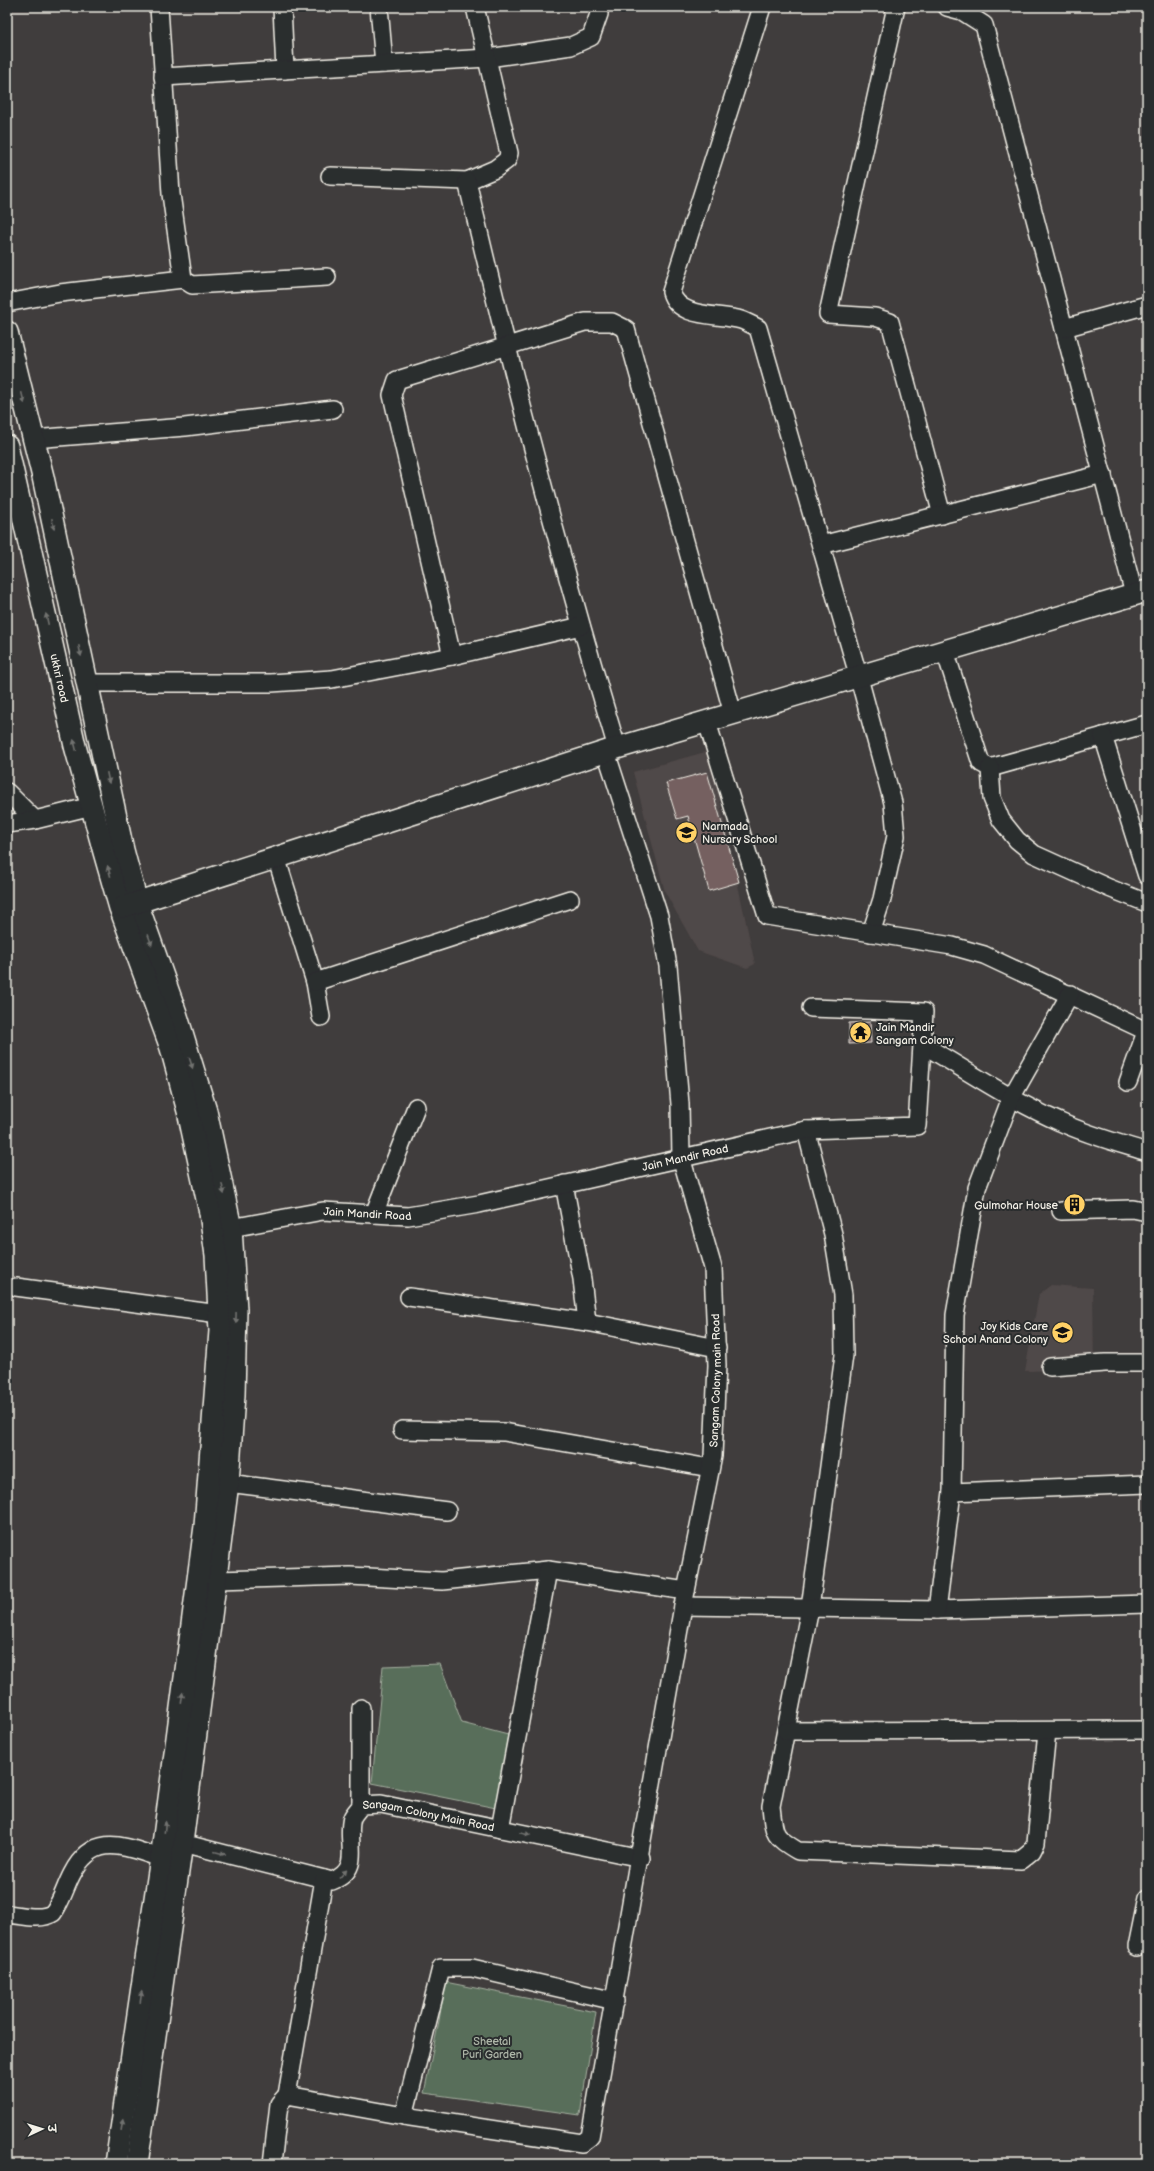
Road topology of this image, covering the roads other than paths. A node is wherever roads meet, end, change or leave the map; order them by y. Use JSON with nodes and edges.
{"nodes":[{"id":1,"x":159,"y":7,"type":"edge"},
{"id":2,"x":282,"y":7,"type":"edge"},
{"id":3,"x":379,"y":7,"type":"edge"},
{"id":4,"x":476,"y":7,"type":"edge"},
{"id":5,"x":598,"y":7,"type":"edge"},
{"id":6,"x":762,"y":7,"type":"edge"},
{"id":7,"x":896,"y":7,"type":"edge"},
{"id":8,"x":947,"y":7,"type":"edge"},
{"id":9,"x":488,"y":58,"type":"junction"},
{"id":10,"x":384,"y":64,"type":"junction"},
{"id":11,"x":285,"y":70,"type":"junction"},
{"id":12,"x":163,"y":77,"type":"junction"},
{"id":13,"x":330,"y":176,"type":"dead end"},
{"id":14,"x":467,"y":181,"type":"junction"},
{"id":15,"x":327,"y":277,"type":"dead end"},
{"id":16,"x":183,"y":279,"type":"junction"},
{"id":17,"x":7,"y":303,"type":"edge"},
{"id":18,"x":1147,"y":305,"type":"edge"},
{"id":19,"x":1064,"y":328,"type":"junction"},
{"id":20,"x":7,"y":332,"type":"edge"},
{"id":21,"x":506,"y":347,"type":"junction"},
{"id":22,"x":333,"y":409,"type":"dead end"},
{"id":23,"x":33,"y":439,"type":"junction"},
{"id":24,"x":7,"y":446,"type":"edge"},
{"id":25,"x":1103,"y":474,"type":"junction"},
{"id":26,"x":942,"y":515,"type":"junction"},
{"id":27,"x":821,"y":545,"type":"junction"},
{"id":28,"x":1140,"y":592,"type":"edge"},
{"id":29,"x":581,"y":626,"type":"junction"},
{"id":30,"x":945,"y":651,"type":"junction"},
{"id":31,"x":452,"y":656,"type":"junction"},
{"id":32,"x":859,"y":678,"type":"junction"},
{"id":33,"x":87,"y":683,"type":"junction"},
{"id":34,"x":733,"y":714,"type":"junction"},
{"id":35,"x":707,"y":722,"type":"junction"},
{"id":36,"x":1147,"y":724,"type":"edge"},
{"id":37,"x":1103,"y":736,"type":"junction"},
{"id":38,"x":611,"y":750,"type":"junction"},
{"id":39,"x":990,"y":768,"type":"junction"},
{"id":40,"x":7,"y":792,"type":"edge"},
{"id":41,"x":92,"y":806,"type":"junction"},
{"id":42,"x":35,"y":820,"type":"junction"},
{"id":43,"x":7,"y":824,"type":"edge"},
{"id":44,"x":1142,"y":840,"type":"edge"},
{"id":45,"x":276,"y":857,"type":"junction"},
{"id":46,"x":1147,"y":876,"type":"edge"},
{"id":47,"x":570,"y":899,"type":"dead end"},
{"id":48,"x":1147,"y":903,"type":"edge"},
{"id":49,"x":129,"y":906,"type":"junction"},
{"id":50,"x":871,"y":933,"type":"junction"},
{"id":51,"x":315,"y":982,"type":"junction"},
{"id":52,"x":1070,"y":994,"type":"junction"},
{"id":53,"x":811,"y":1008,"type":"dead end"},
{"id":54,"x":321,"y":1017,"type":"dead end"},
{"id":55,"x":1147,"y":1030,"type":"edge"},
{"id":56,"x":922,"y":1044,"type":"junction"},
{"id":57,"x":1136,"y":1075,"type":"edge"},
{"id":58,"x":1011,"y":1098,"type":"junction"},
{"id":59,"x":416,"y":1107,"type":"dead end"},
{"id":60,"x":806,"y":1130,"type":"junction"},
{"id":61,"x":1147,"y":1152,"type":"edge"},
{"id":62,"x":681,"y":1157,"type":"junction"},
{"id":63,"x":564,"y":1184,"type":"junction"},
{"id":64,"x":1061,"y":1212,"type":"dead end"},
{"id":65,"x":1147,"y":1212,"type":"edge"},
{"id":66,"x":374,"y":1214,"type":"junction"},
{"id":67,"x":231,"y":1228,"type":"junction"},
{"id":68,"x":16,"y":1287,"type":"dead end"},
{"id":69,"x":409,"y":1297,"type":"dead end"},
{"id":70,"x":219,"y":1314,"type":"junction"},
{"id":71,"x":587,"y":1322,"type":"junction"},
{"id":72,"x":717,"y":1348,"type":"junction"},
{"id":73,"x":1147,"y":1363,"type":"edge"},
{"id":74,"x":1050,"y":1367,"type":"dead end"},
{"id":75,"x":402,"y":1430,"type":"dead end"},
{"id":76,"x":710,"y":1468,"type":"junction"},
{"id":77,"x":228,"y":1483,"type":"junction"},
{"id":78,"x":1147,"y":1484,"type":"edge"},
{"id":79,"x":952,"y":1492,"type":"junction"},
{"id":80,"x":447,"y":1511,"type":"dead end"},
{"id":81,"x":548,"y":1570,"type":"junction"},
{"id":82,"x":216,"y":1580,"type":"junction"},
{"id":83,"x":685,"y":1599,"type":"junction"},
{"id":84,"x":1147,"y":1604,"type":"edge"},
{"id":85,"x":810,"y":1608,"type":"junction"},
{"id":86,"x":937,"y":1610,"type":"junction"},
{"id":87,"x":361,"y":1708,"type":"dead end"},
{"id":88,"x":1047,"y":1730,"type":"junction"},
{"id":89,"x":1147,"y":1730,"type":"edge"},
{"id":90,"x":786,"y":1731,"type":"junction"},
{"id":91,"x":361,"y":1805,"type":"junction"},
{"id":92,"x":500,"y":1828,"type":"junction"},
{"id":93,"x":174,"y":1855,"type":"junction"},
{"id":94,"x":640,"y":1858,"type":"junction"},
{"id":95,"x":324,"y":1879,"type":"junction"},
{"id":96,"x":1147,"y":1898,"type":"edge"},
{"id":97,"x":7,"y":1914,"type":"edge"},
{"id":98,"x":1137,"y":1947,"type":"dead end"},
{"id":99,"x":615,"y":2001,"type":"junction"},
{"id":100,"x":287,"y":2095,"type":"junction"},
{"id":101,"x":404,"y":2116,"type":"junction"},
{"id":102,"x":116,"y":2164,"type":"edge"},
{"id":103,"x":137,"y":2164,"type":"edge"},
{"id":104,"x":272,"y":2164,"type":"edge"}],
"edges":[{"from":1,"to":12,"type":"street"},
{"from":2,"to":11,"type":"street"},
{"from":3,"to":10,"type":"street"},
{"from":4,"to":9,"type":"street"},
{"from":5,"to":9,"type":"street"},
{"from":6,"to":27,"type":"street"},
{"from":7,"to":26,"type":"street"},
{"from":8,"to":19,"type":"street"},
{"from":9,"to":10,"type":"street"},
{"from":9,"to":14,"type":"street"},
{"from":10,"to":11,"type":"street"},
{"from":11,"to":12,"type":"street"},
{"from":12,"to":16,"type":"street"},
{"from":13,"to":14,"type":"street"},
{"from":14,"to":21,"type":"street","name":"Sangam Colony main Road"},
{"from":15,"to":16,"type":"street"},
{"from":16,"to":17,"type":"street"},
{"from":18,"to":19,"type":"street"},
{"from":19,"to":25,"type":"street"},
{"from":20,"to":23,"type":"street","one_way":true},
{"from":21,"to":29,"type":"street","name":"Sangam Colony main Road"},
{"from":21,"to":31,"type":"street"},
{"from":21,"to":34,"type":"street"},
{"from":22,"to":23,"type":"street"},
{"from":23,"to":33,"type":"street","one_way":true},
{"from":41,"to":24,"type":"street","name":"ukhri road","one_way":true},
{"from":25,"to":26,"type":"street"},
{"from":25,"to":28,"type":"street"},
{"from":26,"to":27,"type":"street"},
{"from":27,"to":32,"type":"street"},
{"from":28,"to":30,"type":"street"},
{"from":29,"to":31,"type":"street"},
{"from":29,"to":38,"type":"street","name":"Sangam Colony main Road"},
{"from":30,"to":32,"type":"street"},
{"from":30,"to":39,"type":"street"},
{"from":31,"to":33,"type":"street"},
{"from":32,"to":34,"type":"street"},
{"from":32,"to":50,"type":"street"},
{"from":33,"to":49,"type":"street","one_way":true},
{"from":34,"to":35,"type":"street"},
{"from":35,"to":38,"type":"street"},
{"from":35,"to":50,"type":"street"},
{"from":36,"to":37,"type":"street"},
{"from":37,"to":39,"type":"street"},
{"from":37,"to":44,"type":"street"},
{"from":38,"to":45,"type":"street"},
{"from":38,"to":62,"type":"street","name":"Sangam Colony main Road"},
{"from":39,"to":48,"type":"street"},
{"from":40,"to":42,"type":"street"},
{"from":41,"to":42,"type":"street"},
{"from":49,"to":41,"type":"street","name":"ukhri road","one_way":true},
{"from":42,"to":43,"type":"street"},
{"from":44,"to":46,"type":"street"},
{"from":45,"to":49,"type":"street"},
{"from":45,"to":51,"type":"street"},
{"from":47,"to":51,"type":"street"},
{"from":49,"to":67,"type":"street","one_way":true},
{"from":49,"to":70,"type":"street"},
{"from":50,"to":52,"type":"street"},
{"from":51,"to":54,"type":"street"},
{"from":52,"to":55,"type":"street"},
{"from":52,"to":58,"type":"street"},
{"from":53,"to":56,"type":"street","name":"Jain Mandir Road"},
{"from":55,"to":57,"type":"street"},
{"from":56,"to":58,"type":"street"},
{"from":56,"to":60,"type":"street","name":"Jain Mandir Road"},
{"from":58,"to":61,"type":"street"},
{"from":58,"to":79,"type":"street"},
{"from":59,"to":66,"type":"street"},
{"from":60,"to":62,"type":"street","name":"Jain Mandir Road"},
{"from":60,"to":85,"type":"street"},
{"from":62,"to":63,"type":"street","name":"Jain Mandir Road"},
{"from":62,"to":72,"type":"street","name":"Sangam Colony main Road"},
{"from":63,"to":66,"type":"street","name":"Jain Mandir Road"},
{"from":63,"to":71,"type":"street"},
{"from":64,"to":65,"type":"street"},
{"from":66,"to":67,"type":"street","name":"Jain Mandir Road"},
{"from":67,"to":77,"type":"street","one_way":true},
{"from":68,"to":70,"type":"street"},
{"from":69,"to":71,"type":"street"},
{"from":93,"to":70,"type":"street","one_way":true},
{"from":71,"to":72,"type":"street"},
{"from":72,"to":76,"type":"street","name":"Sangam Colony main Road"},
{"from":73,"to":74,"type":"street"},
{"from":75,"to":76,"type":"street"},
{"from":76,"to":83,"type":"street","name":"Sangam Colony main Road"},
{"from":77,"to":80,"type":"street"},
{"from":77,"to":82,"type":"street"},
{"from":78,"to":79,"type":"street"},
{"from":79,"to":86,"type":"street"},
{"from":81,"to":82,"type":"street"},
{"from":81,"to":83,"type":"street"},
{"from":81,"to":92,"type":"street"},
{"from":82,"to":93,"type":"street"},
{"from":83,"to":85,"type":"street"},
{"from":83,"to":94,"type":"street","name":"Sangam Colony main Road"},
{"from":84,"to":86,"type":"street"},
{"from":85,"to":86,"type":"street"},
{"from":85,"to":90,"type":"street"},
{"from":87,"to":91,"type":"street"},
{"from":88,"to":89,"type":"street"},
{"from":88,"to":90,"type":"street"},
{"from":88,"to":90,"type":"street"},
{"from":91,"to":92,"type":"street","name":"Sangam Colony Main Road"},
{"from":95,"to":91,"type":"street","name":"Sangam Colony Main Road","one_way":true},
{"from":92,"to":94,"type":"street","name":"Sangam Colony Main Road","one_way":true},
{"from":93,"to":95,"type":"street","name":"Sangam Colony Main Road","one_way":true},
{"from":93,"to":97,"type":"street","name":"Sangam Colony Main Road"},
{"from":102,"to":93,"type":"street","one_way":true},
{"from":93,"to":103,"type":"street"},
{"from":94,"to":99,"type":"street","name":"Sangam Colony main Road"},
{"from":95,"to":100,"type":"street"},
{"from":96,"to":98,"type":"street"},
{"from":99,"to":101,"type":"street","name":"Sangam Colony main Road"},
{"from":99,"to":101,"type":"street"},
{"from":100,"to":101,"type":"street","name":"Sangam Colony main Road"},
{"from":100,"to":104,"type":"street"}]}
